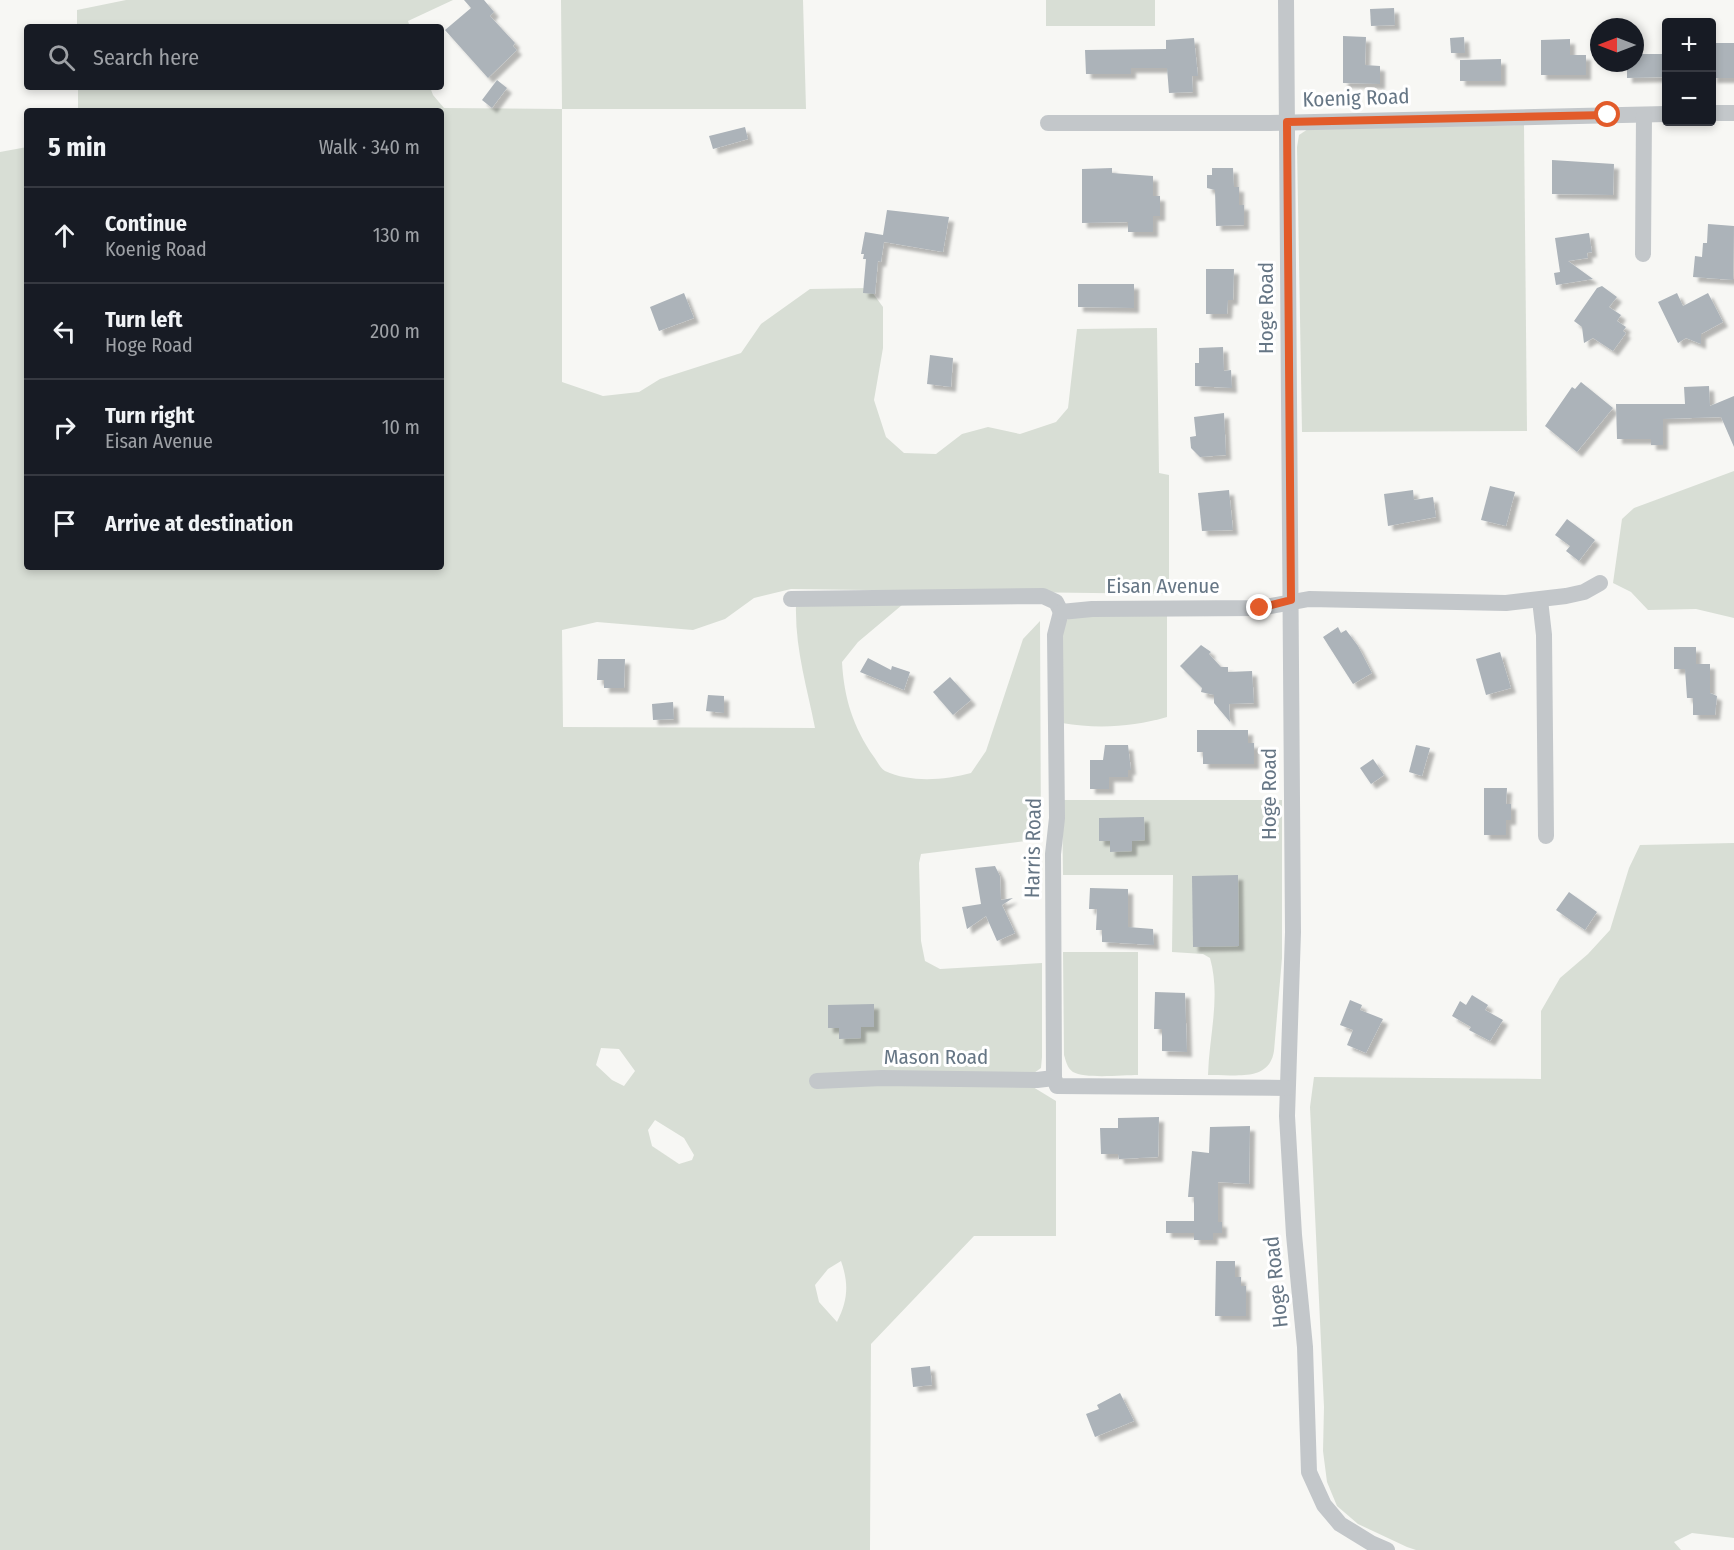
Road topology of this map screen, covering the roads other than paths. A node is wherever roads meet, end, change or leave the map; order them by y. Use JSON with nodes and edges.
{"nodes":[{"id":1,"x":1286,"y":0,"type":"edge"},
{"id":2,"x":1716,"y":113,"type":"edge"},
{"id":3,"x":1734,"y":113,"type":"edge"},
{"id":4,"x":1662,"y":114,"type":"edge"},
{"id":5,"x":1644,"y":115,"type":"junction"},
{"id":6,"x":1287,"y":122,"type":"junction"},
{"id":7,"x":1047,"y":123,"type":"dead end"},
{"id":8,"x":1643,"y":254,"type":"dead end"},
{"id":9,"x":1600,"y":583,"type":"dead end"},
{"id":10,"x":791,"y":598,"type":"dead end"},
{"id":11,"x":1291,"y":600,"type":"junction"},
{"id":12,"x":1540,"y":600,"type":"junction"},
{"id":13,"x":1061,"y":612,"type":"junction"},
{"id":14,"x":1546,"y":836,"type":"dead end"},
{"id":15,"x":817,"y":1081,"type":"dead end"},
{"id":16,"x":1056,"y":1082,"type":"junction"},
{"id":17,"x":1287,"y":1088,"type":"junction"},
{"id":18,"x":1387,"y":1550,"type":"edge"}],
"edges":[{"from":1,"to":6,"type":"street","name":"Hoge Road"},
{"from":2,"to":3,"type":"street"},
{"from":4,"to":5,"type":"street","name":"Koenig Road"},
{"from":5,"to":6,"type":"street","name":"Koenig Road"},
{"from":5,"to":8,"type":"street"},
{"from":6,"to":7,"type":"street","name":"Koenig Road"},
{"from":6,"to":11,"type":"street","name":"Hoge Road"},
{"from":9,"to":12,"type":"street","name":"Eisan Avenue"},
{"from":10,"to":13,"type":"street"},
{"from":11,"to":12,"type":"street","name":"Eisan Avenue"},
{"from":11,"to":13,"type":"street","name":"Eisan Avenue"},
{"from":11,"to":17,"type":"street","name":"Hoge Road"},
{"from":12,"to":14,"type":"street"},
{"from":13,"to":16,"type":"street","name":"Harris Road"},
{"from":15,"to":16,"type":"street","name":"Mason Road"},
{"from":16,"to":17,"type":"street","name":"Mason Road"},
{"from":17,"to":18,"type":"street","name":"Hoge Road"}]}
